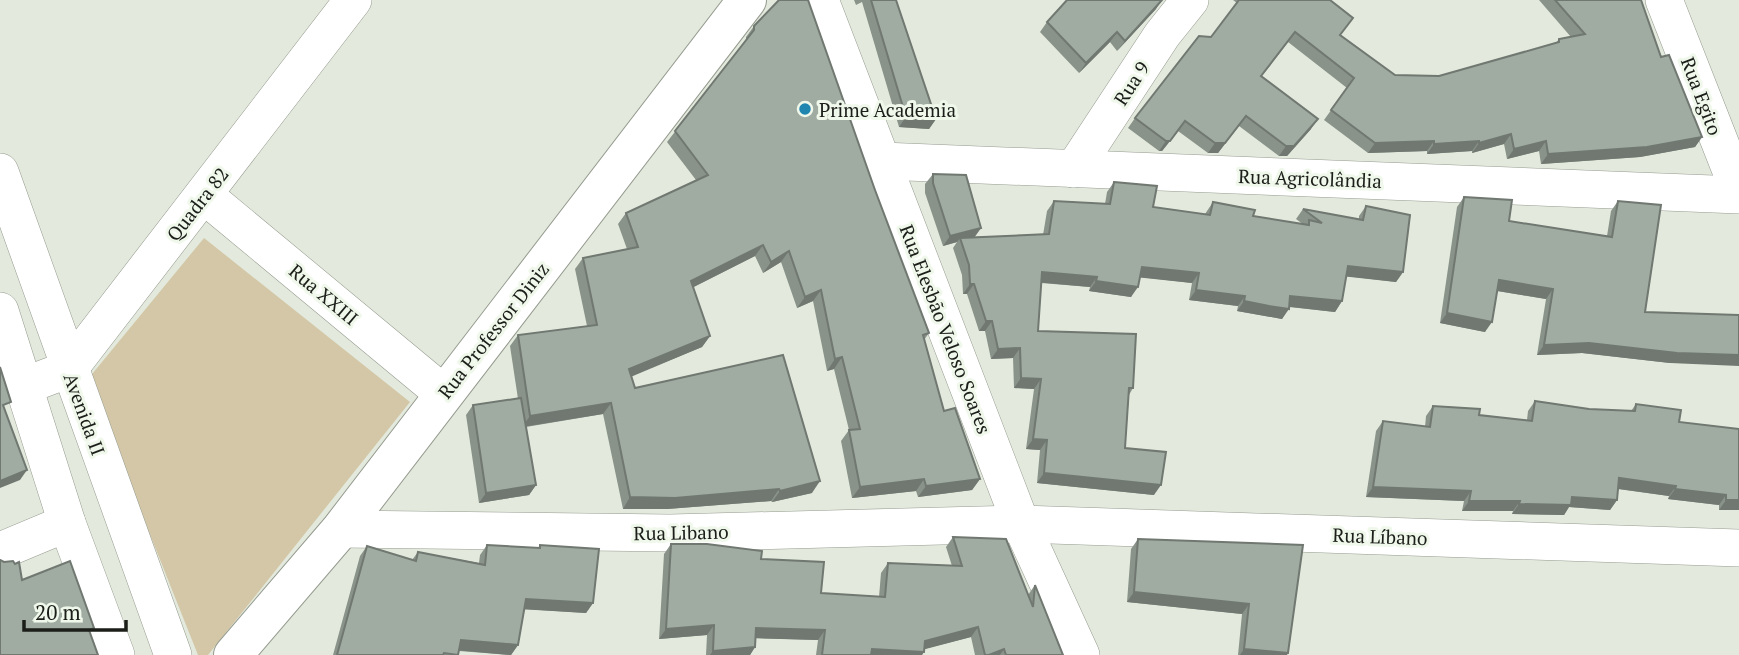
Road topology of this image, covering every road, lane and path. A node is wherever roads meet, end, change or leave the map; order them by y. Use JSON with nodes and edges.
{"nodes":[{"id":1,"x":353,"y":0,"type":"edge"},
{"id":2,"x":747,"y":0,"type":"edge"},
{"id":3,"x":820,"y":0,"type":"edge"},
{"id":4,"x":1190,"y":0,"type":"edge"},
{"id":5,"x":1664,"y":0,"type":"edge"},
{"id":6,"x":882,"y":161,"type":"junction"},
{"id":7,"x":1074,"y":169,"type":"junction"},
{"id":8,"x":0,"y":172,"type":"edge"},
{"id":9,"x":1739,"y":193,"type":"edge"},
{"id":10,"x":204,"y":195,"type":"junction"},
{"id":11,"x":0,"y":311,"type":"edge"},
{"id":12,"x":69,"y":369,"type":"junction"},
{"id":13,"x":24,"y":386,"type":"junction"},
{"id":14,"x":444,"y":394,"type":"junction"},
{"id":15,"x":67,"y":523,"type":"junction"},
{"id":16,"x":1020,"y":524,"type":"junction"},
{"id":17,"x":341,"y":529,"type":"junction"},
{"id":18,"x":1739,"y":548,"type":"edge"},
{"id":19,"x":0,"y":551,"type":"edge"},
{"id":20,"x":116,"y":655,"type":"edge"},
{"id":21,"x":173,"y":655,"type":"edge"},
{"id":22,"x":233,"y":655,"type":"edge"},
{"id":23,"x":1081,"y":655,"type":"edge"}],
"edges":[{"from":1,"to":10,"type":"street","name":"Quadra 82"},
{"from":2,"to":14,"type":"street","name":"Rua Professor Diniz"},
{"from":3,"to":6,"type":"street","name":"Rua Elesbão Veloso Soares"},
{"from":4,"to":7,"type":"street","name":"Rua 9"},
{"from":5,"to":9,"type":"street","name":"Rua Egito"},
{"from":6,"to":7,"type":"street","name":"Rua Agricolândia"},
{"from":6,"to":16,"type":"street","name":"Rua Elesbão Veloso Soares"},
{"from":7,"to":9,"type":"street","name":"Rua Agricolândia"},
{"from":8,"to":12,"type":"street","name":"Avenida II"},
{"from":10,"to":12,"type":"street","name":"Quadra 82"},
{"from":10,"to":14,"type":"street","name":"Rua XXIII"},
{"from":11,"to":13,"type":"street"},
{"from":12,"to":13,"type":"street"},
{"from":12,"to":21,"type":"street","name":"Avenida II"},
{"from":13,"to":15,"type":"street"},
{"from":14,"to":17,"type":"street","name":"Rua Professor Diniz"},
{"from":15,"to":19,"type":"street"},
{"from":15,"to":20,"type":"street"},
{"from":16,"to":17,"type":"street","name":"Rua Libano"},
{"from":16,"to":18,"type":"street","name":"Rua Líbano"},
{"from":16,"to":23,"type":"street","name":"Rua Elesbão Veloso Soares"},
{"from":17,"to":22,"type":"street","name":"Rua Professor Diniz"}]}
